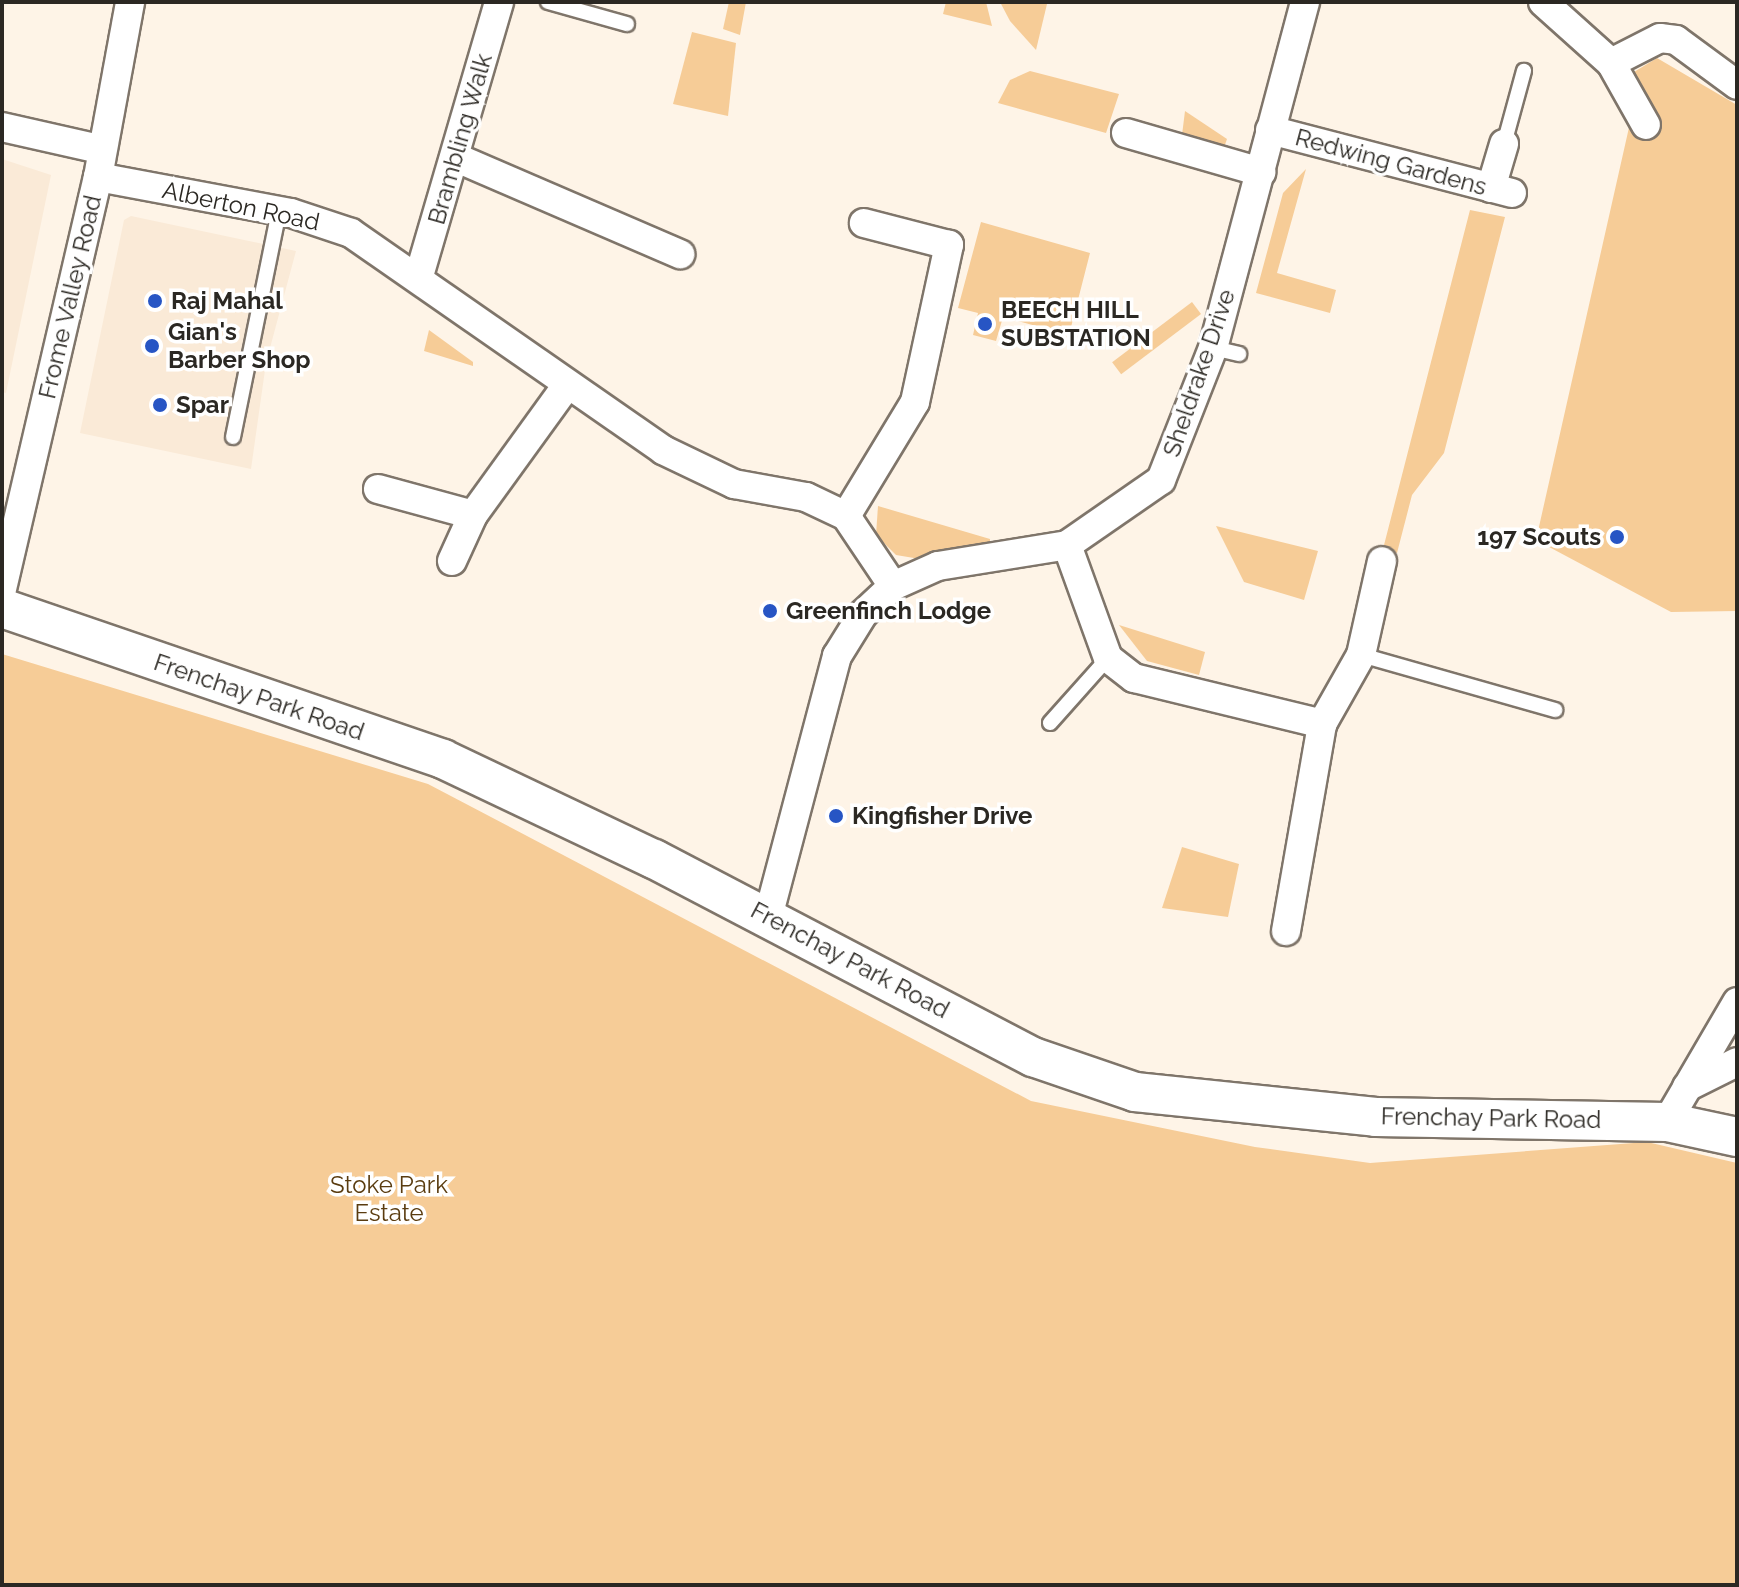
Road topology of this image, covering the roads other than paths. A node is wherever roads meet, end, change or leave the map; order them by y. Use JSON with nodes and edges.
{"nodes":[{"id":1,"x":130,"y":2,"type":"edge"},
{"id":2,"x":499,"y":2,"type":"edge"},
{"id":3,"x":548,"y":2,"type":"edge"},
{"id":4,"x":1305,"y":2,"type":"edge"},
{"id":5,"x":1543,"y":2,"type":"edge"},
{"id":6,"x":627,"y":24,"type":"dead end"},
{"id":7,"x":1611,"y":63,"type":"junction"},
{"id":8,"x":1524,"y":71,"type":"dead end"},
{"id":9,"x":1737,"y":85,"type":"edge"},
{"id":10,"x":1646,"y":125,"type":"dead end"},
{"id":11,"x":2,"y":127,"type":"edge"},
{"id":12,"x":1270,"y":130,"type":"junction"},
{"id":13,"x":1126,"y":133,"type":"dead end"},
{"id":14,"x":1504,"y":144,"type":"joint"},
{"id":15,"x":459,"y":159,"type":"junction"},
{"id":16,"x":99,"y":163,"type":"junction"},
{"id":17,"x":1261,"y":172,"type":"junction"},
{"id":18,"x":279,"y":210,"type":"junction"},
{"id":19,"x":864,"y":223,"type":"dead end"},
{"id":20,"x":680,"y":254,"type":"dead end"},
{"id":21,"x":419,"y":276,"type":"junction"},
{"id":22,"x":565,"y":388,"type":"junction"},
{"id":23,"x":233,"y":437,"type":"dead end"},
{"id":24,"x":378,"y":489,"type":"dead end"},
{"id":25,"x":473,"y":515,"type":"junction"},
{"id":26,"x":846,"y":516,"type":"junction"},
{"id":27,"x":1067,"y":545,"type":"junction"},
{"id":28,"x":452,"y":561,"type":"dead end"},
{"id":29,"x":1382,"y":561,"type":"dead end"},
{"id":30,"x":893,"y":586,"type":"junction"},
{"id":31,"x":2,"y":589,"type":"edge"},
{"id":32,"x":2,"y":608,"type":"edge"},
{"id":33,"x":1361,"y":655,"type":"junction"},
{"id":34,"x":1108,"y":658,"type":"junction"},
{"id":35,"x":1555,"y":710,"type":"dead end"},
{"id":36,"x":1050,"y":723,"type":"dead end"},
{"id":37,"x":1322,"y":724,"type":"junction"},
{"id":38,"x":768,"y":917,"type":"junction"},
{"id":39,"x":1286,"y":931,"type":"dead end"},
{"id":40,"x":1737,"y":1002,"type":"edge"},
{"id":41,"x":1737,"y":1062,"type":"edge"},
{"id":42,"x":1687,"y":1087,"type":"junction"},
{"id":43,"x":1667,"y":1122,"type":"junction"},
{"id":44,"x":1737,"y":1137,"type":"edge"}],
"edges":[{"from":1,"to":16,"type":"street","name":"Frome Valley Road"},
{"from":2,"to":15,"type":"street","name":"Brambling Walk"},
{"from":3,"to":6,"type":"lane"},
{"from":4,"to":12,"type":"street","name":"Sheldrake Drive"},
{"from":5,"to":7,"type":"street"},
{"from":7,"to":9,"type":"street"},
{"from":7,"to":10,"type":"street"},
{"from":8,"to":14,"type":"lane"},
{"from":11,"to":16,"type":"street","name":"Alberton Road"},
{"from":12,"to":14,"type":"street","name":"Redwing Gardens"},
{"from":12,"to":17,"type":"street","name":"Sheldrake Drive"},
{"from":13,"to":17,"type":"street"},
{"from":15,"to":20,"type":"street"},
{"from":15,"to":21,"type":"street","name":"Brambling Walk"},
{"from":16,"to":18,"type":"street","name":"Alberton Road"},
{"from":16,"to":31,"type":"street","name":"Frome Valley Road"},
{"from":17,"to":27,"type":"street","name":"Sheldrake Drive"},
{"from":18,"to":21,"type":"street","name":"Alberton Road"},
{"from":18,"to":23,"type":"lane"},
{"from":19,"to":26,"type":"street"},
{"from":21,"to":22,"type":"street"},
{"from":22,"to":25,"type":"street"},
{"from":22,"to":26,"type":"street"},
{"from":24,"to":25,"type":"street"},
{"from":25,"to":28,"type":"street"},
{"from":26,"to":30,"type":"street"},
{"from":27,"to":30,"type":"street","name":"Sheldrake Drive"},
{"from":27,"to":34,"type":"street"},
{"from":29,"to":33,"type":"street"},
{"from":30,"to":38,"type":"street","name":"Sheldrake Drive"},
{"from":32,"to":38,"type":"main road","name":"Frenchay Park Road"},
{"from":33,"to":35,"type":"lane"},
{"from":33,"to":37,"type":"street"},
{"from":34,"to":36,"type":"lane"},
{"from":34,"to":37,"type":"street"},
{"from":37,"to":39,"type":"street"},
{"from":38,"to":43,"type":"main road","name":"Frenchay Park Road"},
{"from":40,"to":42,"type":"street"},
{"from":41,"to":42,"type":"street"},
{"from":42,"to":43,"type":"street"},
{"from":43,"to":44,"type":"main road","name":"Frenchay Park Road"}]}
